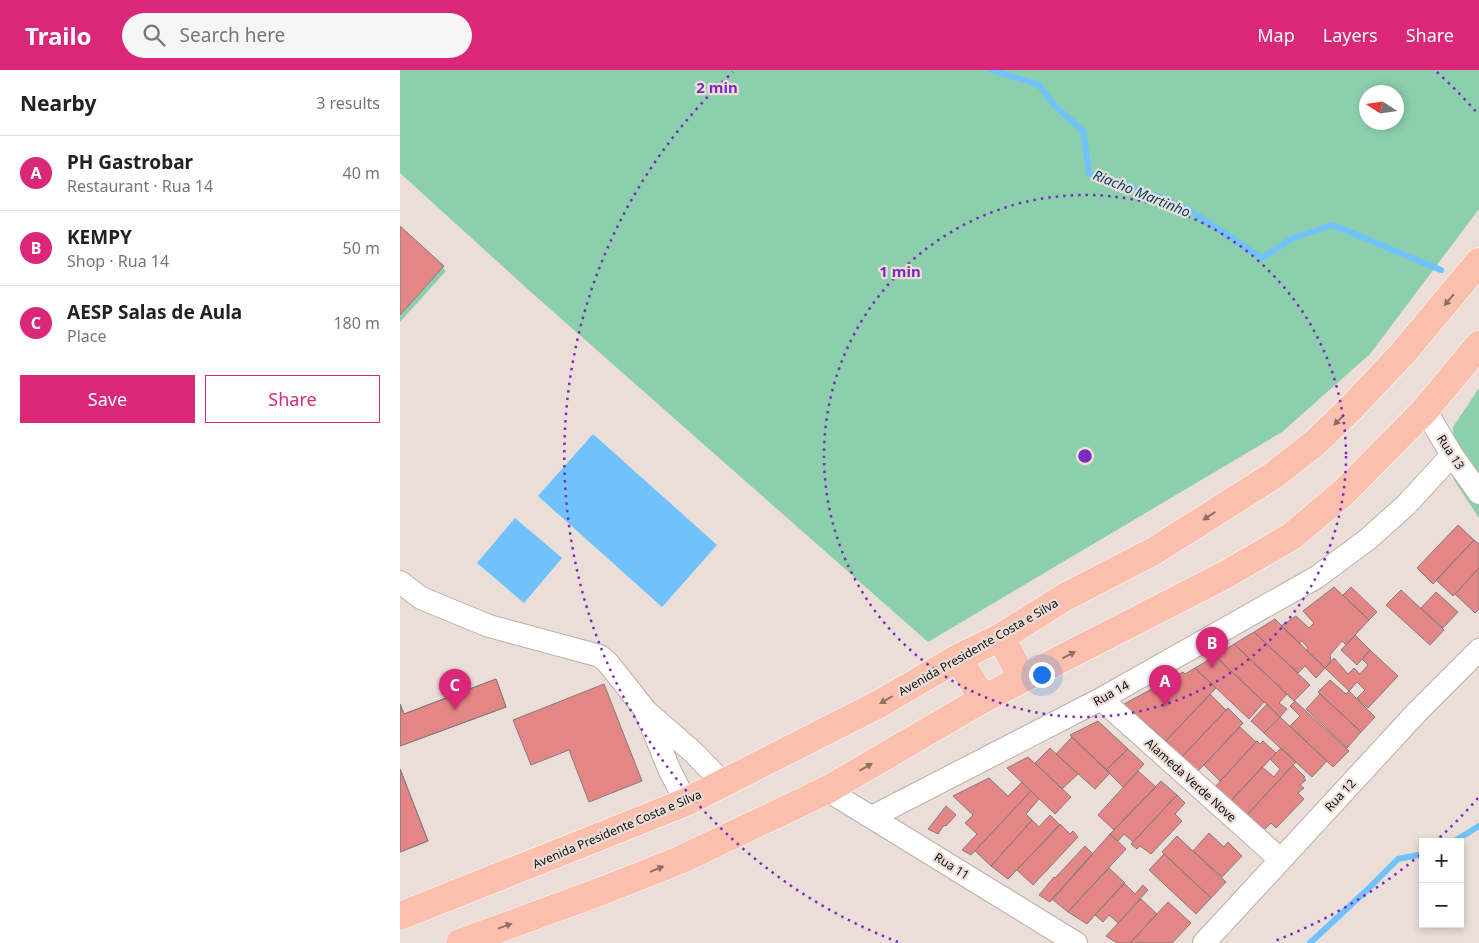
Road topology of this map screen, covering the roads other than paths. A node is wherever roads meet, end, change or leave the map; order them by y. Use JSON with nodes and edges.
{"nodes":[{"id":1,"x":1479,"y":262,"type":"edge"},
{"id":2,"x":1479,"y":345,"type":"edge"},
{"id":3,"x":1425,"y":410,"type":"junction"},
{"id":4,"x":1452,"y":455,"type":"junction"},
{"id":5,"x":1479,"y":493,"type":"edge"},
{"id":6,"x":400,"y":582,"type":"edge"},
{"id":7,"x":1000,"y":637,"type":"junction"},
{"id":8,"x":1479,"y":650,"type":"edge"},
{"id":9,"x":958,"y":658,"type":"junction"},
{"id":10,"x":1022,"y":678,"type":"junction"},
{"id":11,"x":983,"y":699,"type":"junction"},
{"id":12,"x":1101,"y":699,"type":"junction"},
{"id":13,"x":646,"y":711,"type":"junction"},
{"id":14,"x":723,"y":783,"type":"junction"},
{"id":15,"x":827,"y":790,"type":"junction"},
{"id":16,"x":686,"y":802,"type":"junction"},
{"id":17,"x":872,"y":817,"type":"junction"},
{"id":18,"x":1281,"y":860,"type":"junction"},
{"id":19,"x":400,"y":916,"type":"edge"},
{"id":20,"x":460,"y":943,"type":"edge"},
{"id":21,"x":1076,"y":943,"type":"edge"},
{"id":22,"x":1204,"y":943,"type":"edge"}],
"edges":[{"from":1,"to":7,"type":"main road","name":"Avenida Presidente Costa e Silva","one_way":true},
{"from":2,"to":3,"type":"main road"},
{"from":3,"to":4,"type":"street","name":"Rua 13"},
{"from":10,"to":3,"type":"main road","one_way":true},
{"from":4,"to":5,"type":"street","name":"Rua 13"},
{"from":4,"to":12,"type":"street","name":"Rua 14"},
{"from":6,"to":13,"type":"street"},
{"from":7,"to":9,"type":"main road","name":"Avenida Presidente Costa e Silva"},
{"from":7,"to":10,"type":"main road"},
{"from":8,"to":18,"type":"street","name":"Rua 12"},
{"from":9,"to":11,"type":"main road"},
{"from":9,"to":14,"type":"main road","name":"Avenida Presidente Costa e Silva","one_way":true},
{"from":10,"to":11,"type":"main road"},
{"from":15,"to":11,"type":"main road","one_way":true},
{"from":12,"to":17,"type":"street","name":"Rua 14"},
{"from":12,"to":18,"type":"street","name":"Alameda Verde Nove"},
{"from":13,"to":14,"type":"street"},
{"from":13,"to":16,"type":"street"},
{"from":14,"to":16,"type":"main road","name":"Avenida Presidente Costa e Silva"},
{"from":15,"to":17,"type":"street","name":"Rua 11"},
{"from":20,"to":15,"type":"main road","one_way":true},
{"from":16,"to":19,"type":"main road","name":"Avenida Presidente Costa e Silva"},
{"from":17,"to":21,"type":"street","name":"Rua 11"},
{"from":18,"to":22,"type":"street","name":"Rua 12"}]}
